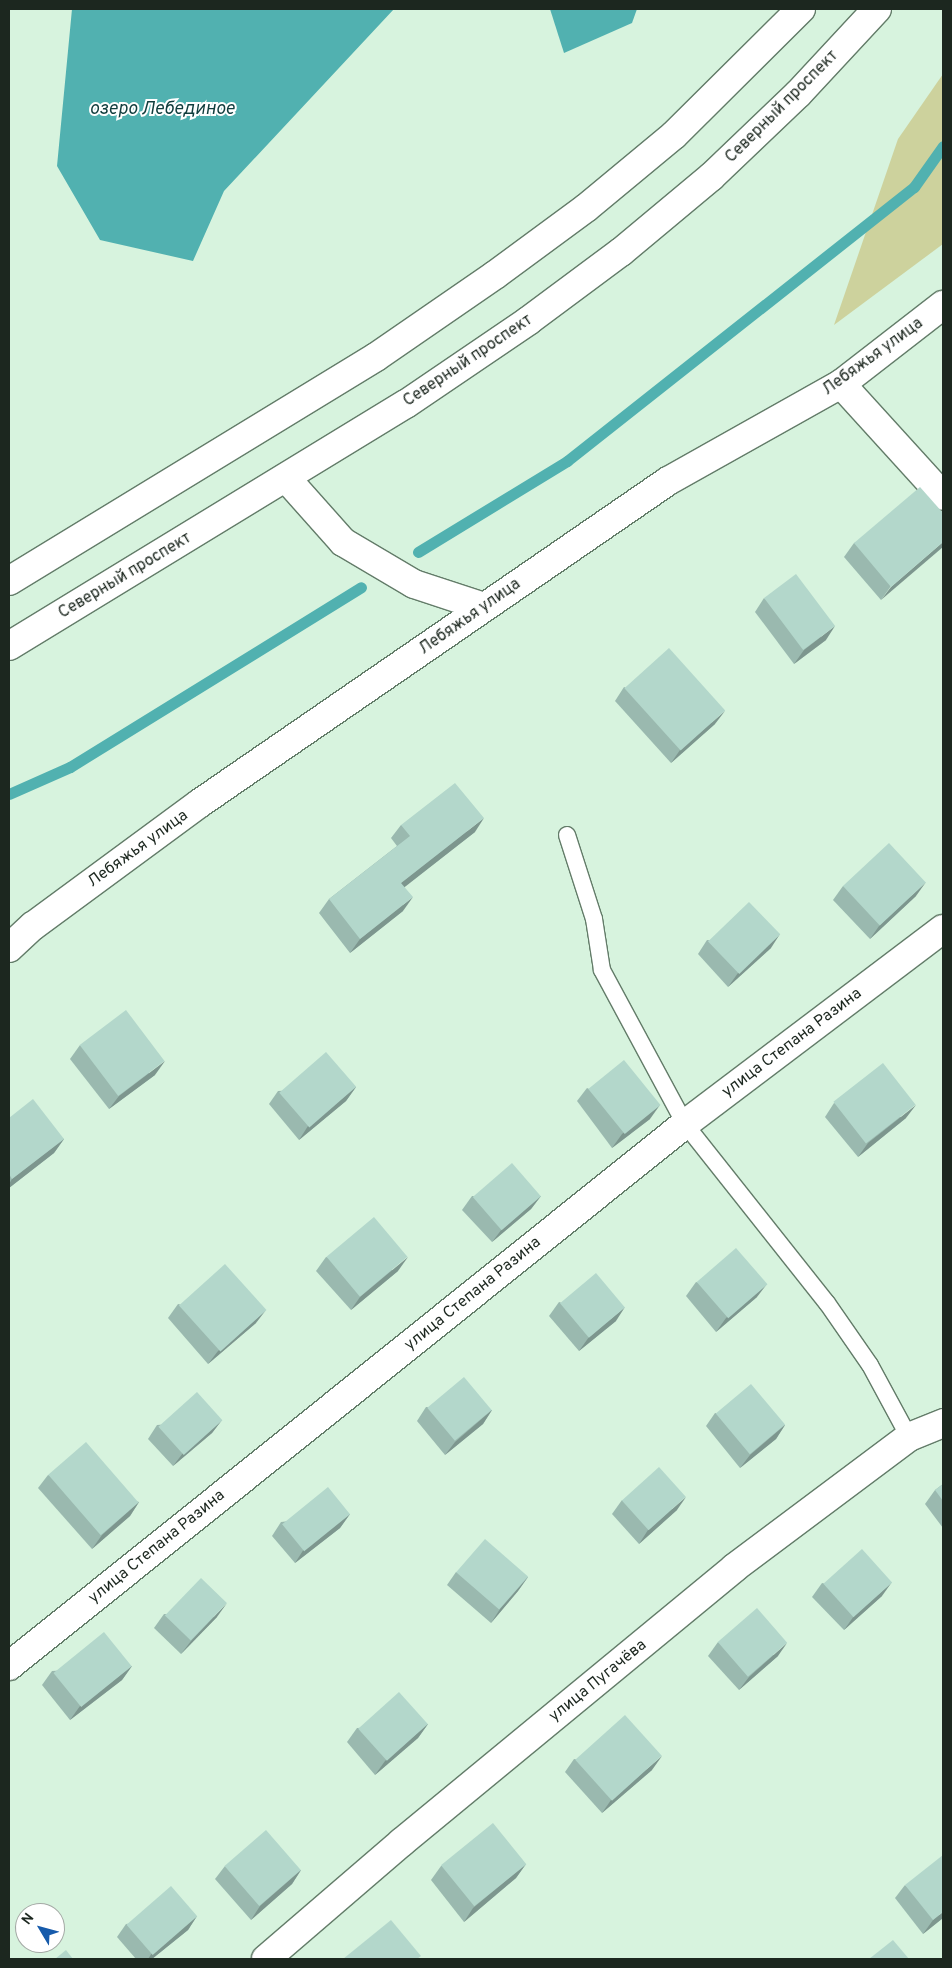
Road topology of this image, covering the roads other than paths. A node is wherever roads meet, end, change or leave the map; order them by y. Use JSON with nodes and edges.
{"nodes":[{"id":1,"x":801,"y":9,"type":"edge"},
{"id":2,"x":876,"y":9,"type":"edge"},
{"id":3,"x":943,"y":305,"type":"edge"},
{"id":4,"x":841,"y":384,"type":"junction"},
{"id":5,"x":286,"y":478,"type":"junction"},
{"id":6,"x":943,"y":496,"type":"edge"},
{"id":7,"x":9,"y":581,"type":"edge"},
{"id":8,"x":484,"y":607,"type":"junction"},
{"id":9,"x":9,"y":646,"type":"edge"},
{"id":10,"x":567,"y":835,"type":"dead end"},
{"id":11,"x":943,"y":928,"type":"edge"},
{"id":12,"x":9,"y":948,"type":"edge"},
{"id":13,"x":685,"y":1124,"type":"junction"},
{"id":14,"x":943,"y":1423,"type":"edge"},
{"id":15,"x":909,"y":1437,"type":"junction"},
{"id":16,"x":9,"y":1666,"type":"edge"},
{"id":17,"x":266,"y":1959,"type":"edge"}],
"edges":[{"from":1,"to":7,"type":"street"},
{"from":2,"to":5,"type":"street","name":"Северный проспект"},
{"from":3,"to":4,"type":"street","name":"Лебяжья улица"},
{"from":4,"to":6,"type":"street"},
{"from":4,"to":8,"type":"street","name":"Лебяжья улица"},
{"from":5,"to":8,"type":"street"},
{"from":5,"to":9,"type":"street","name":"Северный проспект"},
{"from":8,"to":12,"type":"street","name":"Лебяжья улица"},
{"from":10,"to":13,"type":"lane"},
{"from":11,"to":13,"type":"street","name":"улица Степана Разина"},
{"from":13,"to":15,"type":"lane"},
{"from":13,"to":16,"type":"street","name":"улица Степана Разина"},
{"from":14,"to":15,"type":"street","name":"улица Пугачёва"},
{"from":15,"to":17,"type":"street","name":"улица Пугачёва"}]}
